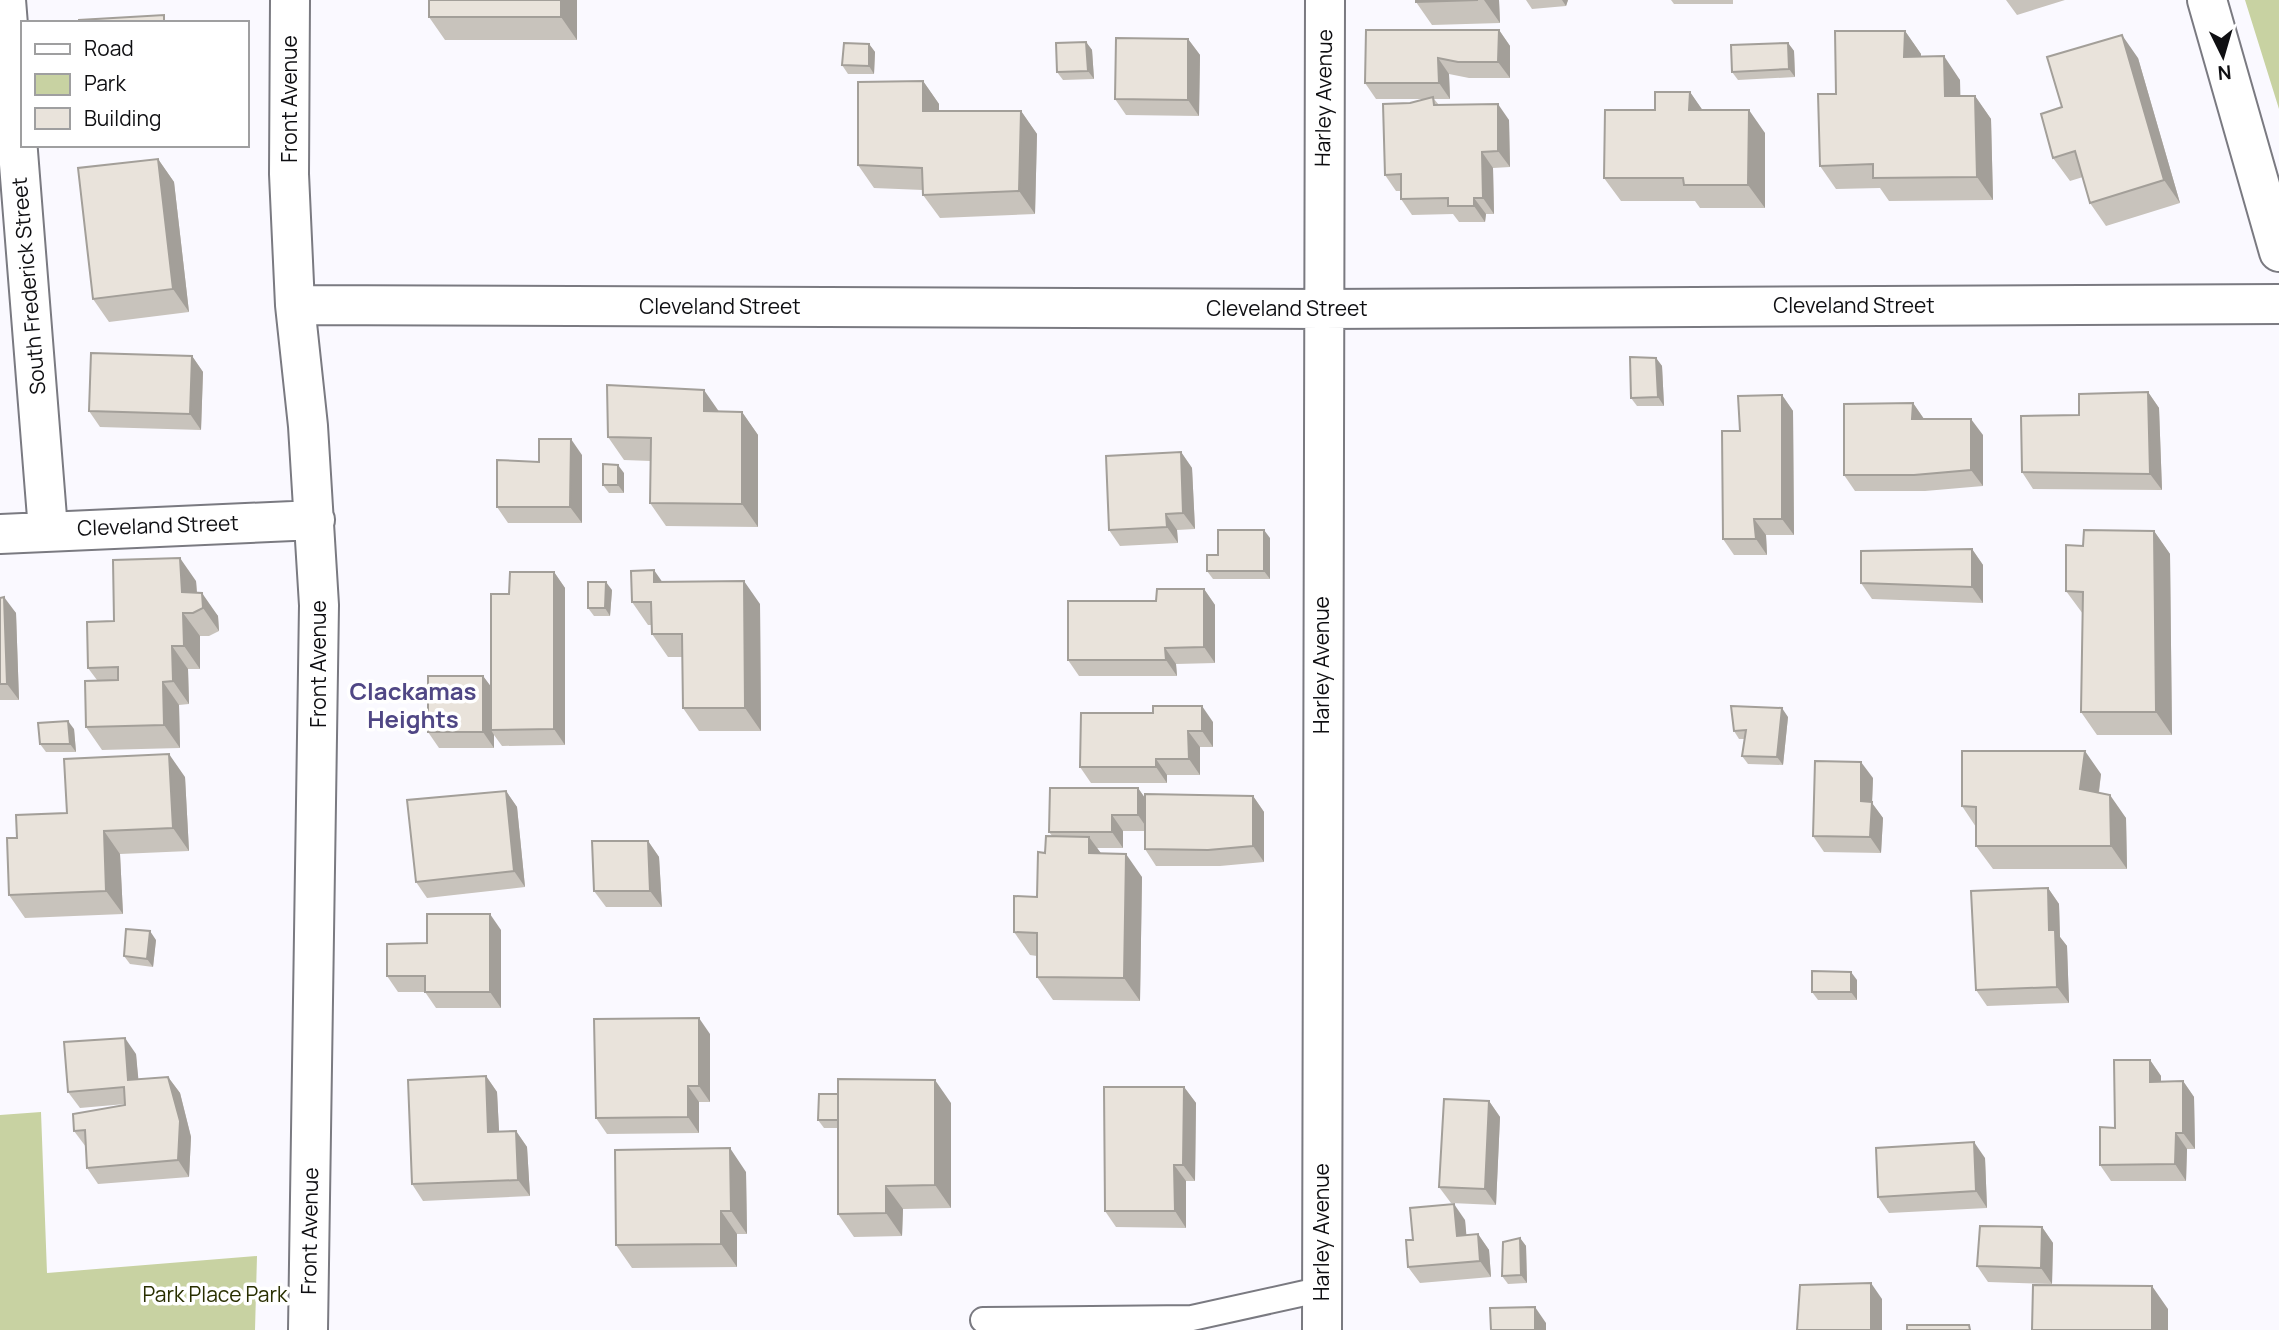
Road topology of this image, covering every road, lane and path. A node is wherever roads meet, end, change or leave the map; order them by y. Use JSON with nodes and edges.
{"nodes":[{"id":1,"x":6,"y":0,"type":"edge"},
{"id":2,"x":290,"y":0,"type":"edge"},
{"id":3,"x":1325,"y":0,"type":"edge"},
{"id":4,"x":2207,"y":0,"type":"edge"},
{"id":5,"x":2279,"y":251,"type":"edge"},
{"id":6,"x":2279,"y":304,"type":"edge"},
{"id":7,"x":295,"y":305,"type":"junction"},
{"id":8,"x":1322,"y":309,"type":"junction"},
{"id":9,"x":316,"y":520,"type":"junction"},
{"id":10,"x":48,"y":530,"type":"junction"},
{"id":11,"x":0,"y":534,"type":"edge"},
{"id":12,"x":1323,"y":1289,"type":"junction"},
{"id":13,"x":983,"y":1320,"type":"dead end"},
{"id":14,"x":308,"y":1330,"type":"edge"},
{"id":15,"x":1322,"y":1330,"type":"edge"}],
"edges":[{"from":1,"to":10,"type":"street","name":"South Frederick Street"},
{"from":2,"to":7,"type":"street","name":"Front Avenue"},
{"from":3,"to":8,"type":"street","name":"Harley Avenue"},
{"from":4,"to":5,"type":"street"},
{"from":6,"to":8,"type":"street","name":"Cleveland Street"},
{"from":7,"to":8,"type":"street","name":"Cleveland Street"},
{"from":7,"to":9,"type":"street","name":"Front Avenue"},
{"from":8,"to":12,"type":"street","name":"Harley Avenue"},
{"from":9,"to":10,"type":"street","name":"Cleveland Street"},
{"from":9,"to":14,"type":"street","name":"Front Avenue"},
{"from":10,"to":11,"type":"street","name":"Cleveland Street"},
{"from":12,"to":13,"type":"lane"},
{"from":12,"to":15,"type":"street","name":"Harley Avenue"}]}
